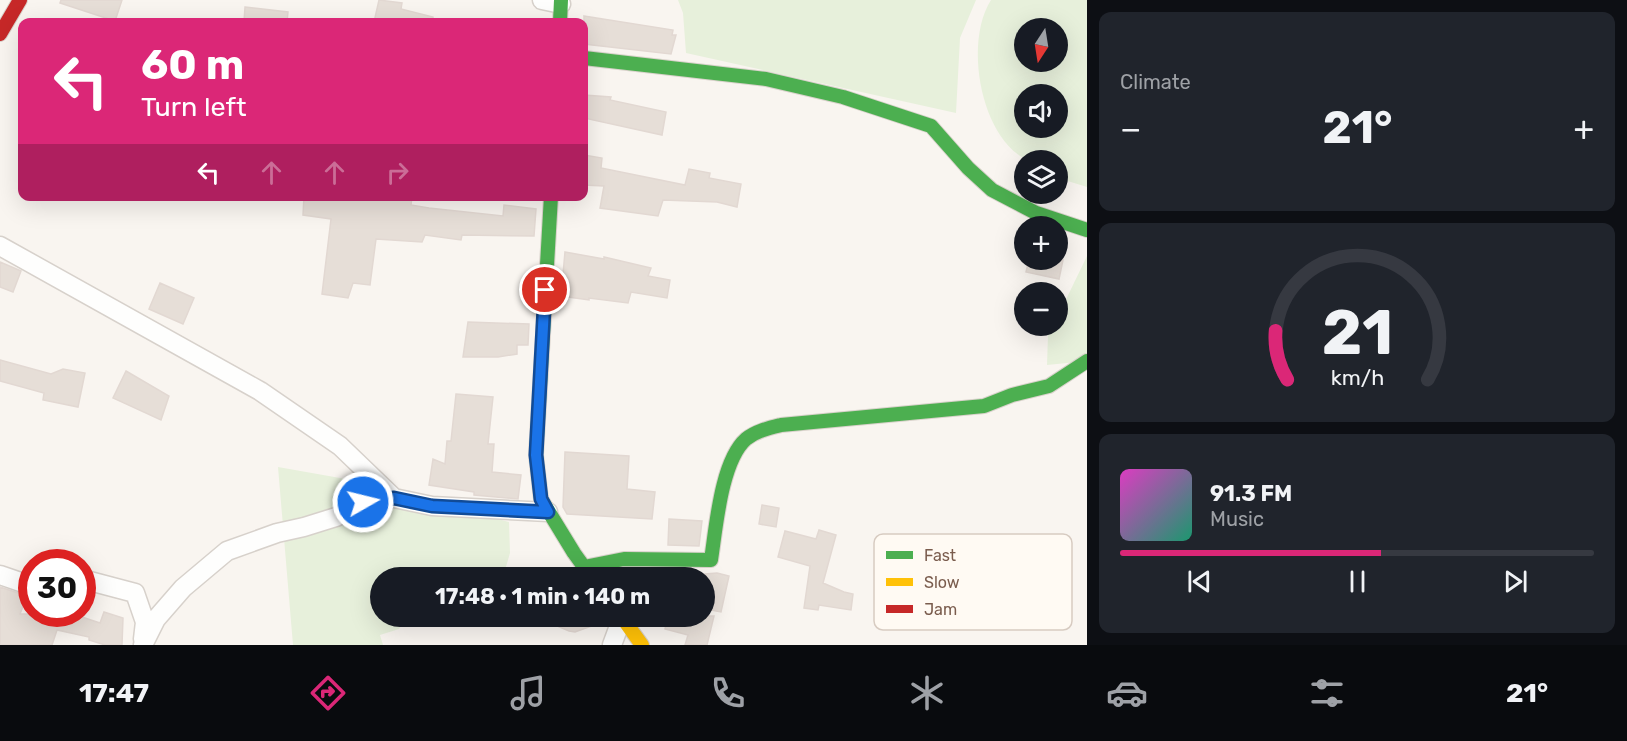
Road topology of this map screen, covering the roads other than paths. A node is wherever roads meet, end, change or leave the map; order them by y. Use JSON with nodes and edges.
{"nodes":[{"id":1,"x":20,"y":0,"type":"edge"},
{"id":2,"x":542,"y":0,"type":"edge"},
{"id":3,"x":560,"y":9,"type":"edge"},
{"id":4,"x":0,"y":34,"type":"edge"},
{"id":5,"x":588,"y":58,"type":"edge"},
{"id":6,"x":551,"y":201,"type":"edge"},
{"id":7,"x":1087,"y":230,"type":"edge"},
{"id":8,"x":0,"y":246,"type":"edge"},
{"id":9,"x":1087,"y":361,"type":"edge"},
{"id":10,"x":394,"y":498,"type":"junction"},
{"id":11,"x":548,"y":512,"type":"junction"},
{"id":12,"x":585,"y":567,"type":"edge"},
{"id":13,"x":602,"y":567,"type":"edge"},
{"id":14,"x":0,"y":575,"type":"edge"},
{"id":15,"x":18,"y":581,"type":"edge"},
{"id":16,"x":96,"y":582,"type":"edge"},
{"id":17,"x":618,"y":627,"type":"edge"},
{"id":18,"x":629,"y":627,"type":"edge"},
{"id":19,"x":143,"y":645,"type":"edge"},
{"id":20,"x":612,"y":645,"type":"edge"},
{"id":21,"x":642,"y":645,"type":"edge"}],
"edges":[{"from":1,"to":4,"type":"street"},
{"from":2,"to":3,"type":"street"},
{"from":5,"to":7,"type":"street"},
{"from":6,"to":11,"type":"street"},
{"from":8,"to":10,"type":"street"},
{"from":9,"to":13,"type":"street"},
{"from":10,"to":11,"type":"street"},
{"from":10,"to":19,"type":"street"},
{"from":11,"to":12,"type":"street"},
{"from":14,"to":15,"type":"street"},
{"from":16,"to":19,"type":"street"},
{"from":17,"to":20,"type":"street"},
{"from":18,"to":21,"type":"street"}]}
